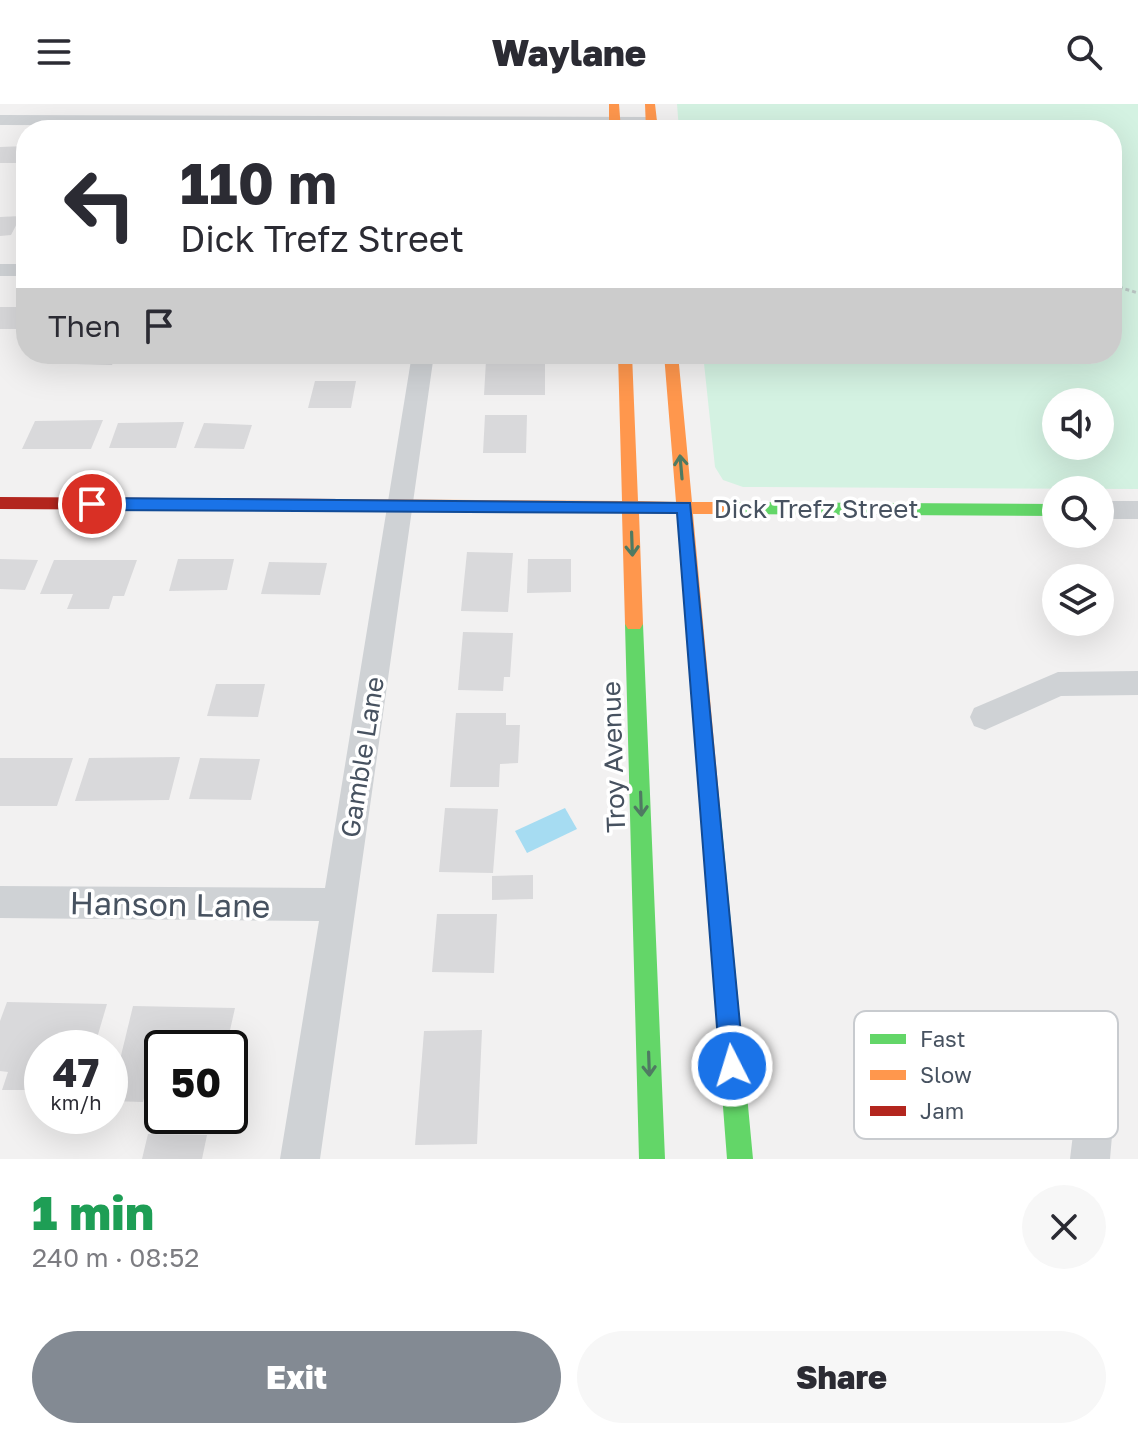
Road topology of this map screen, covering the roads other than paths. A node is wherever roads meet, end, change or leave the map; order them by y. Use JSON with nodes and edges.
{"nodes":[{"id":1,"x":172,"y":112,"type":"edge"},
{"id":2,"x":450,"y":119,"type":"edge"},
{"id":3,"x":615,"y":119,"type":"edge"},
{"id":4,"x":651,"y":119,"type":"edge"},
{"id":5,"x":0,"y":120,"type":"edge"},
{"id":6,"x":421,"y":364,"type":"edge"},
{"id":7,"x":625,"y":364,"type":"edge"},
{"id":8,"x":672,"y":364,"type":"edge"},
{"id":9,"x":0,"y":503,"type":"edge"},
{"id":10,"x":399,"y":506,"type":"junction"},
{"id":11,"x":631,"y":507,"type":"junction"},
{"id":12,"x":685,"y":507,"type":"junction"},
{"id":13,"x":1042,"y":510,"type":"edge"},
{"id":14,"x":1114,"y":510,"type":"edge"},
{"id":15,"x":1138,"y":510,"type":"edge"},
{"id":16,"x":1138,"y":683,"type":"edge"},
{"id":17,"x":985,"y":717,"type":"dead end"},
{"id":18,"x":0,"y":902,"type":"edge"},
{"id":19,"x":339,"y":905,"type":"junction"},
{"id":20,"x":1092,"y":1139,"type":"edge"},
{"id":21,"x":300,"y":1159,"type":"edge"},
{"id":22,"x":652,"y":1159,"type":"edge"},
{"id":23,"x":740,"y":1159,"type":"edge"},
{"id":24,"x":1090,"y":1159,"type":"edge"}],
"edges":[{"from":1,"to":2,"type":"street"},
{"from":1,"to":5,"type":"street"},
{"from":2,"to":3,"type":"street"},
{"from":3,"to":4,"type":"street"},
{"from":6,"to":10,"type":"street","name":"Gamble Lane"},
{"from":7,"to":11,"type":"main road","name":"Troy Avenue"},
{"from":12,"to":8,"type":"main road","one_way":true},
{"from":9,"to":10,"type":"main road","name":"Dick Trefz Street"},
{"from":10,"to":11,"type":"main road","name":"Dick Trefz Street"},
{"from":10,"to":19,"type":"street","name":"Gamble Lane"},
{"from":11,"to":12,"type":"main road","name":"Dick Trefz Street"},
{"from":11,"to":22,"type":"main road","name":"Troy Avenue","one_way":true},
{"from":12,"to":13,"type":"main road","name":"Dick Trefz Street"},
{"from":12,"to":23,"type":"main road"},
{"from":14,"to":15,"type":"street"},
{"from":16,"to":17,"type":"street"},
{"from":18,"to":19,"type":"street","name":"Hanson Lane"},
{"from":19,"to":21,"type":"street","name":"Gamble Lane"},
{"from":20,"to":24,"type":"street"}]}
